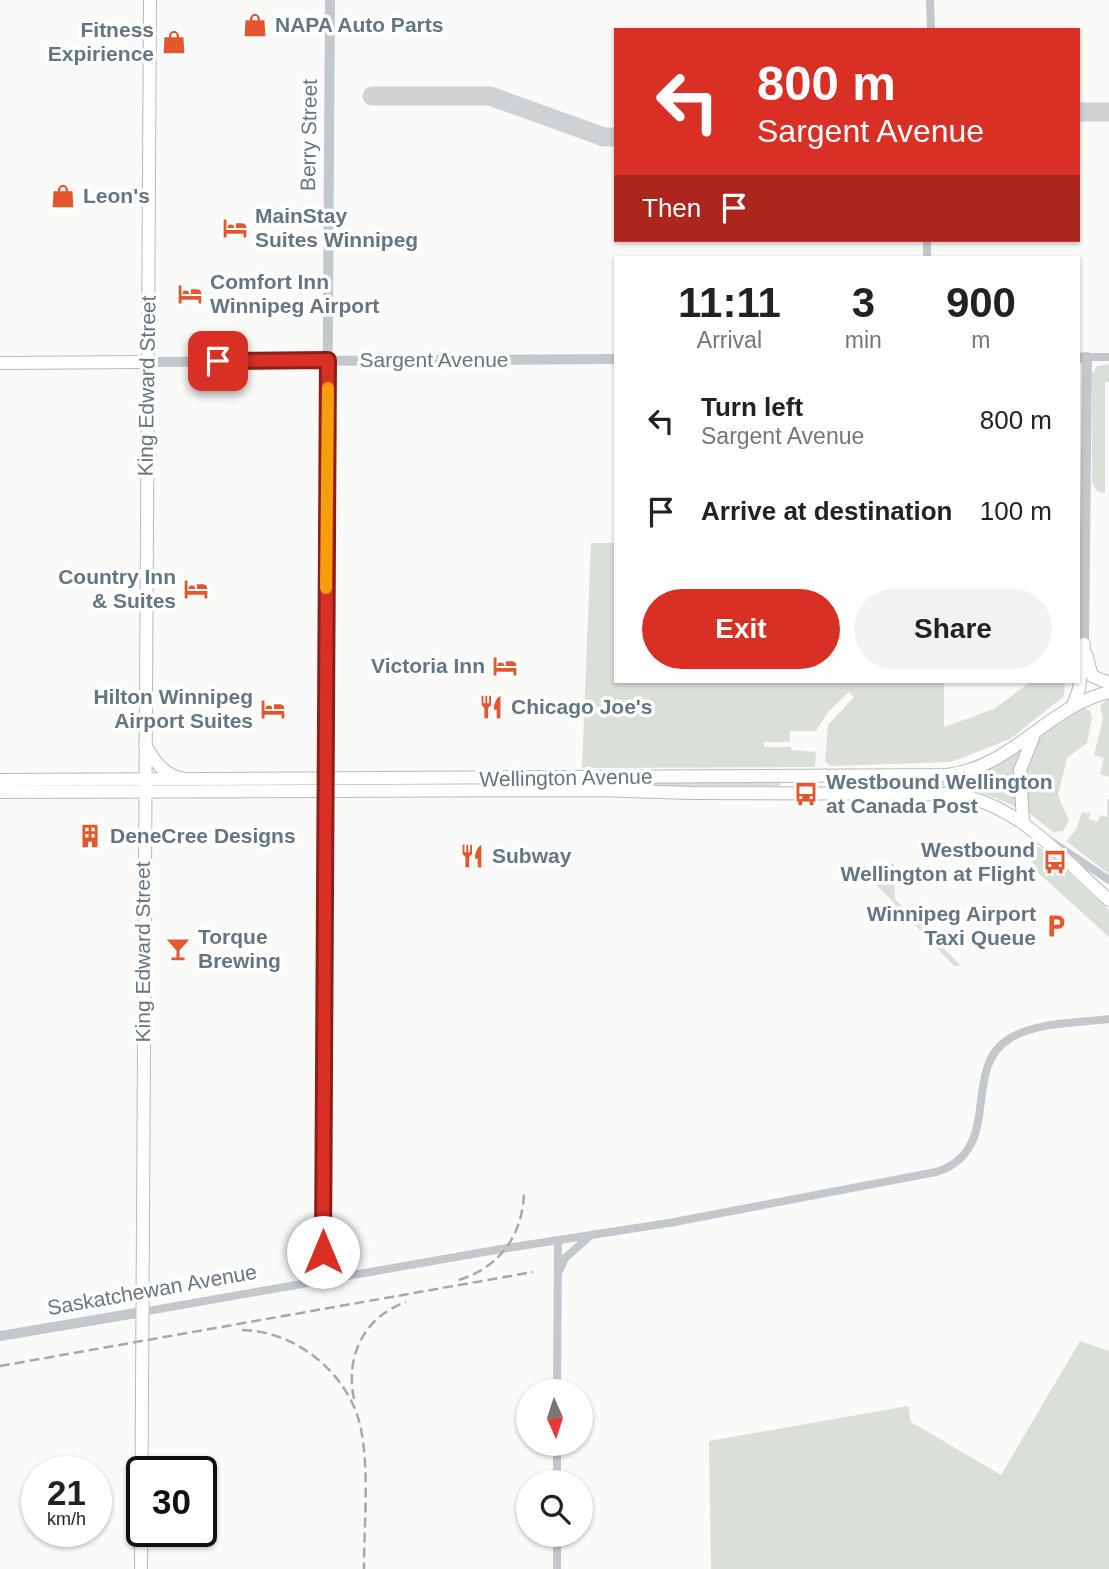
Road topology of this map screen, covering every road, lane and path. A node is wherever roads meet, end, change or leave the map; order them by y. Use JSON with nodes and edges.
{"nodes":[{"id":1,"x":150,"y":0,"type":"edge"},
{"id":2,"x":330,"y":0,"type":"edge"},
{"id":3,"x":930,"y":0,"type":"edge"},
{"id":4,"x":931,"y":28,"type":"edge"},
{"id":5,"x":1109,"y":357,"type":"edge"},
{"id":6,"x":1082,"y":358,"type":"edge"},
{"id":7,"x":614,"y":359,"type":"edge"},
{"id":8,"x":328,"y":360,"type":"junction"},
{"id":9,"x":146,"y":362,"type":"junction"},
{"id":10,"x":0,"y":363,"type":"edge"},
{"id":11,"x":1084,"y":644,"type":"junction"},
{"id":12,"x":1080,"y":680,"type":"edge"},
{"id":13,"x":1080,"y":683,"type":"edge"},
{"id":14,"x":1109,"y":683,"type":"edge"},
{"id":15,"x":1109,"y":692,"type":"edge"},
{"id":16,"x":1073,"y":705,"type":"junction"},
{"id":17,"x":1036,"y":732,"type":"junction"},
{"id":18,"x":144,"y":744,"type":"junction"},
{"id":19,"x":185,"y":779,"type":"junction"},
{"id":20,"x":0,"y":780,"type":"edge"},
{"id":21,"x":571,"y":784,"type":"junction"},
{"id":22,"x":68,"y":785,"type":"junction"},
{"id":23,"x":144,"y":785,"type":"junction"},
{"id":24,"x":325,"y":785,"type":"junction"},
{"id":25,"x":0,"y":792,"type":"edge"},
{"id":26,"x":1023,"y":822,"type":"junction"},
{"id":27,"x":1046,"y":839,"type":"junction"},
{"id":28,"x":1109,"y":880,"type":"edge"},
{"id":29,"x":1109,"y":901,"type":"edge"},
{"id":30,"x":1109,"y":1019,"type":"edge"},
{"id":31,"x":591,"y":1235,"type":"junction"},
{"id":32,"x":558,"y":1240,"type":"junction"},
{"id":33,"x":558,"y":1277,"type":"junction"},
{"id":34,"x":323,"y":1279,"type":"junction"},
{"id":35,"x":142,"y":1312,"type":"junction"},
{"id":36,"x":0,"y":1336,"type":"edge"},
{"id":37,"x":557,"y":1379,"type":"edge"},
{"id":38,"x":557,"y":1547,"type":"edge"},
{"id":39,"x":141,"y":1569,"type":"edge"},
{"id":40,"x":557,"y":1569,"type":"edge"}],
"edges":[{"from":1,"to":9,"type":"main road","name":"King Edward Street"},
{"from":2,"to":8,"type":"street","name":"Berry Street"},
{"from":3,"to":4,"type":"street"},
{"from":5,"to":6,"type":"street"},
{"from":6,"to":11,"type":"street"},
{"from":7,"to":8,"type":"street","name":"Sargent Avenue"},
{"from":8,"to":9,"type":"street","name":"Sargent Avenue"},
{"from":8,"to":24,"type":"street","name":"Berry Street"},
{"from":9,"to":10,"type":"main road","name":"Sargent Avenue"},
{"from":9,"to":18,"type":"main road","name":"King Edward Street"},
{"from":11,"to":12,"type":"main road"},
{"from":11,"to":14,"type":"main road"},
{"from":13,"to":16,"type":"main road"},
{"from":15,"to":16,"type":"main road","name":"Wellington Avenue"},
{"from":16,"to":17,"type":"main road","name":"Wellington Avenue"},
{"from":17,"to":21,"type":"main road","name":"Wellington Avenue"},
{"from":17,"to":26,"type":"main road"},
{"from":18,"to":19,"type":"main road"},
{"from":18,"to":23,"type":"main road","name":"King Edward Street"},
{"from":19,"to":23,"type":"main road","name":"Wellington Avenue"},
{"from":19,"to":24,"type":"main road","name":"Wellington Avenue"},
{"from":20,"to":22,"type":"main road","name":"Wellington Avenue"},
{"from":21,"to":24,"type":"main road","name":"Wellington Avenue"},
{"from":21,"to":26,"type":"main road","name":"Wellington Avenue"},
{"from":22,"to":23,"type":"main road","name":"Wellington Avenue"},
{"from":22,"to":25,"type":"main road","name":"Wellington Avenue"},
{"from":23,"to":24,"type":"main road","name":"Wellington Avenue"},
{"from":23,"to":35,"type":"main road","name":"King Edward Street"},
{"from":24,"to":34,"type":"street","name":"Berry Street"},
{"from":26,"to":27,"type":"main road","name":"Wellington Avenue"},
{"from":27,"to":28,"type":"street","name":"Wellington Avenue"},
{"from":27,"to":29,"type":"main road","name":"Wellington Avenue"},
{"from":30,"to":31,"type":"street","name":"Saskatchewan Avenue"},
{"from":31,"to":32,"type":"street","name":"Saskatchewan Avenue"},
{"from":31,"to":33,"type":"street"},
{"from":32,"to":33,"type":"street"},
{"from":32,"to":34,"type":"street","name":"Saskatchewan Avenue"},
{"from":33,"to":37,"type":"street"},
{"from":34,"to":35,"type":"street","name":"Saskatchewan Avenue"},
{"from":35,"to":36,"type":"street","name":"Saskatchewan Avenue"},
{"from":35,"to":39,"type":"main road","name":"King Edward Street"},
{"from":38,"to":40,"type":"street"}]}
